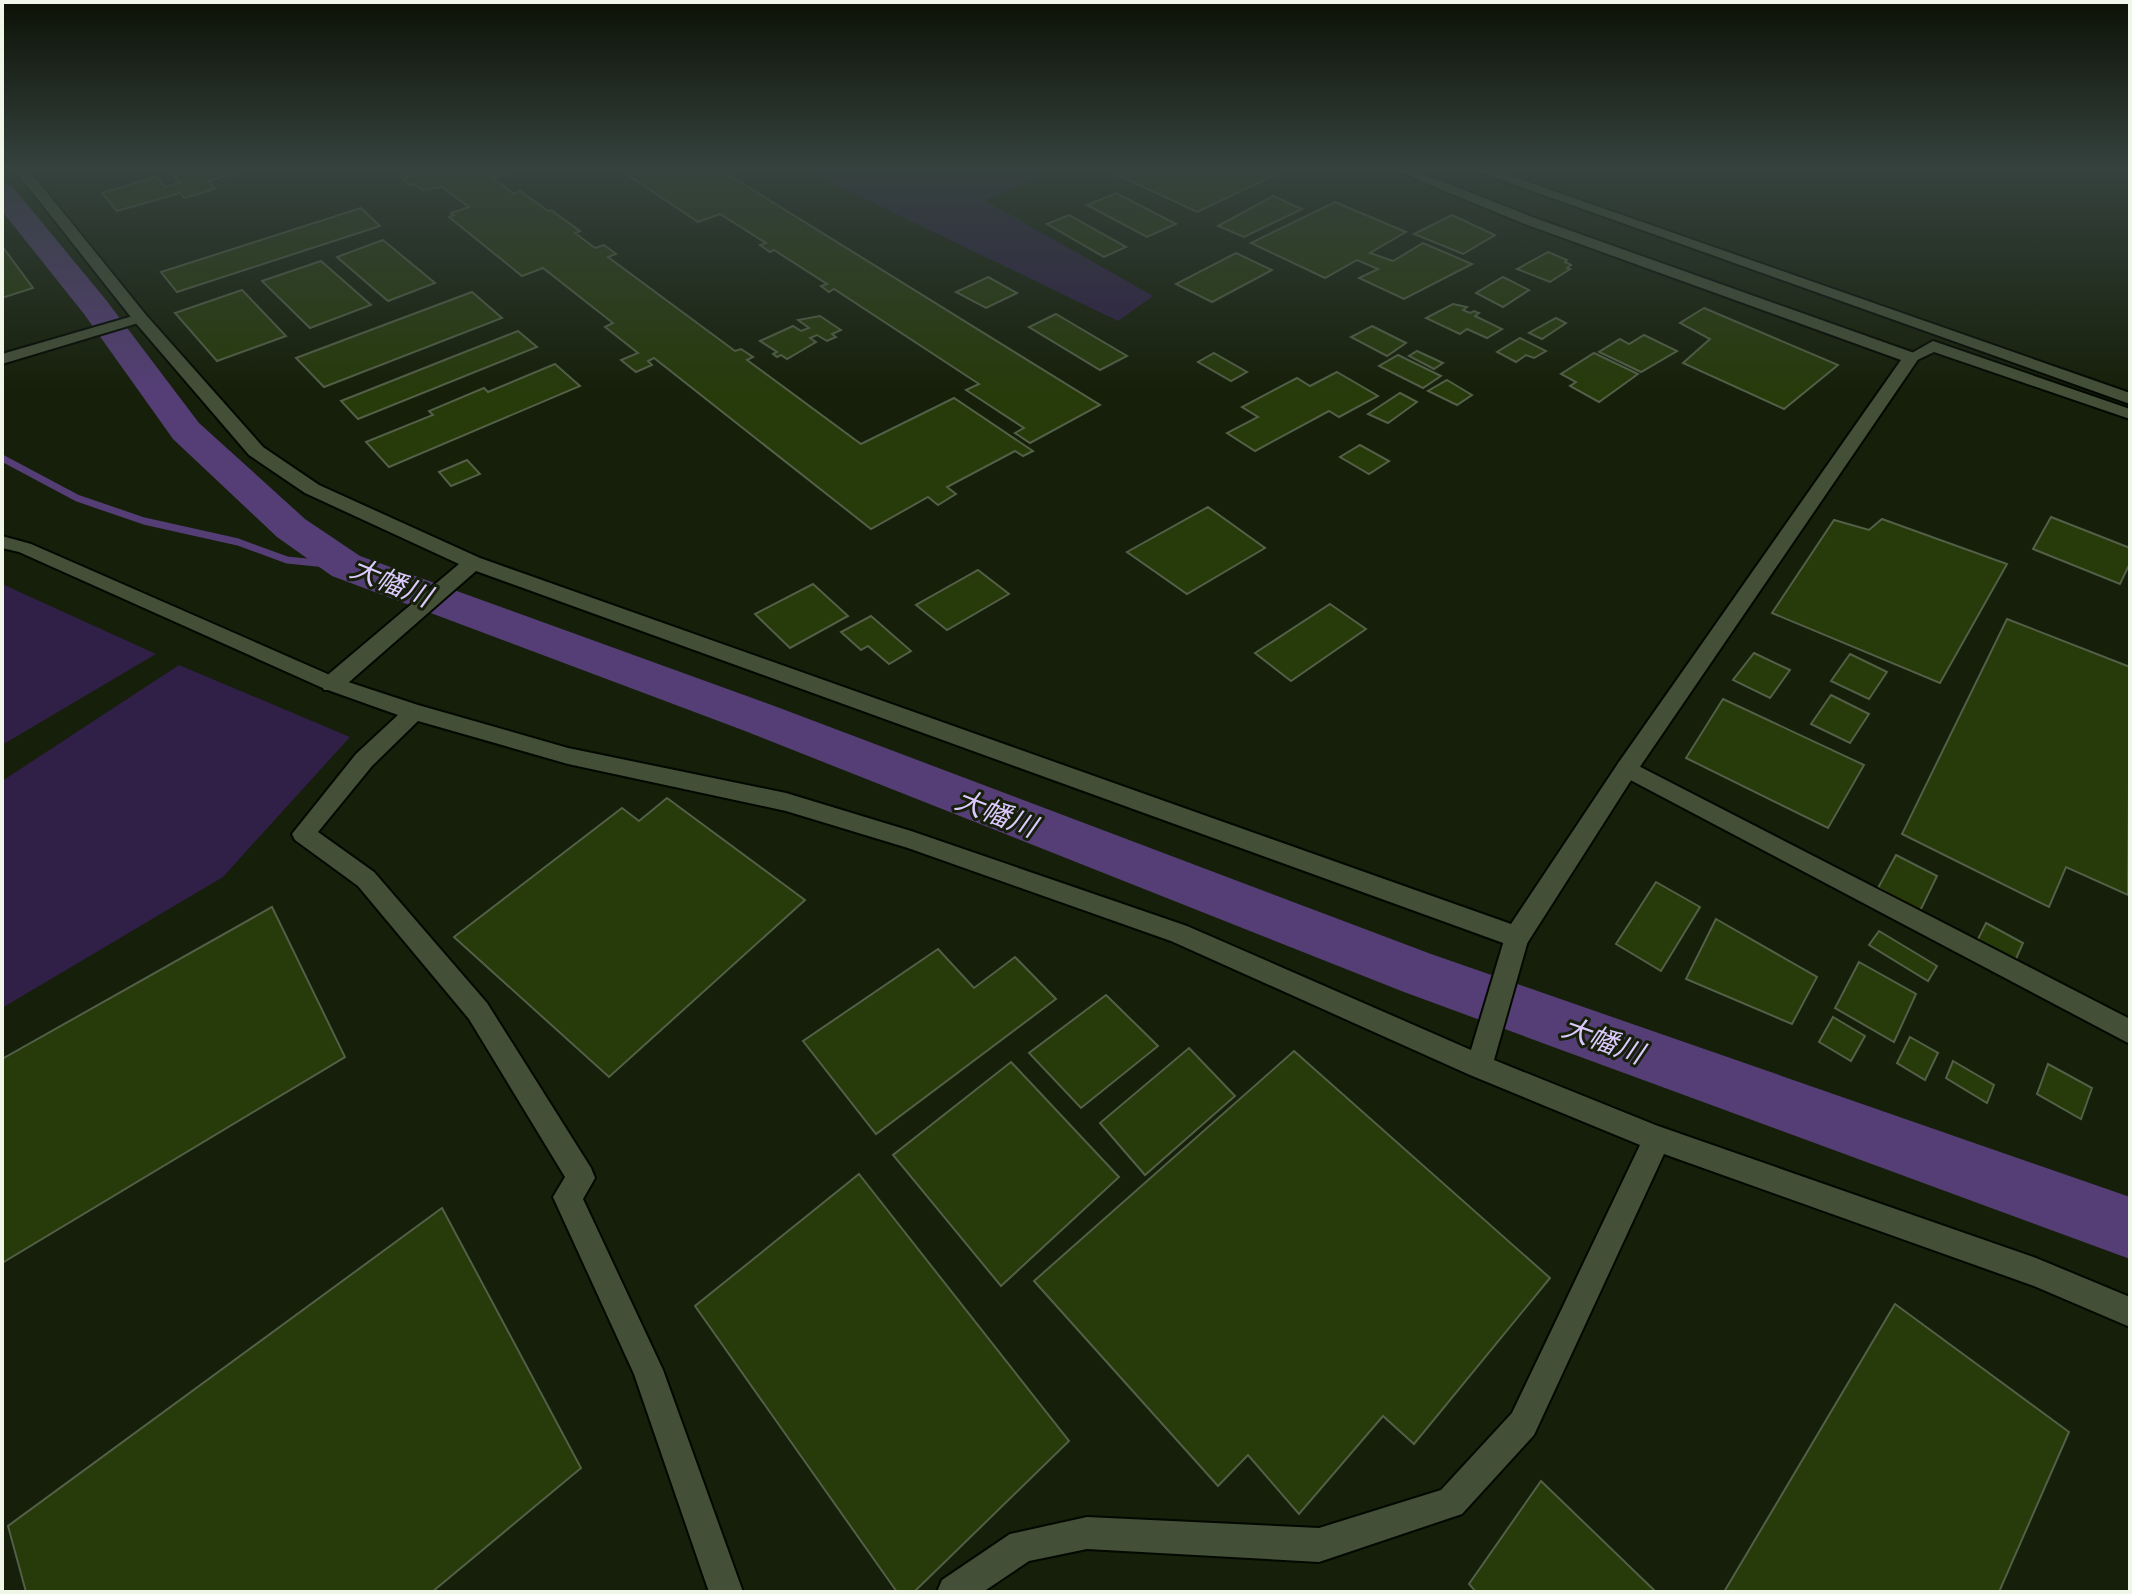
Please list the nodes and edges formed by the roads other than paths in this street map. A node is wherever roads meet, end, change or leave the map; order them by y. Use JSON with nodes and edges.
{"nodes":[{"id":1,"x":80,"y":243,"type":"edge"},
{"id":2,"x":1592,"y":243,"type":"edge"},
{"id":3,"x":1689,"y":243,"type":"edge"},
{"id":4,"x":140,"y":318,"type":"junction"},
{"id":5,"x":1911,"y":358,"type":"junction"},
{"id":6,"x":2,"y":359,"type":"edge"},
{"id":7,"x":2130,"y":399,"type":"edge"},
{"id":8,"x":2130,"y":414,"type":"edge"},
{"id":9,"x":2,"y":542,"type":"edge"},
{"id":10,"x":473,"y":563,"type":"junction"},
{"id":11,"x":332,"y":684,"type":"junction"},
{"id":12,"x":414,"y":712,"type":"junction"},
{"id":13,"x":1627,"y":768,"type":"junction"},
{"id":14,"x":1517,"y":937,"type":"junction"},
{"id":15,"x":2130,"y":1032,"type":"edge"},
{"id":16,"x":1479,"y":1066,"type":"junction"},
{"id":17,"x":1657,"y":1139,"type":"junction"},
{"id":18,"x":2130,"y":1312,"type":"edge"},
{"id":19,"x":726,"y":1592,"type":"edge"},
{"id":20,"x":954,"y":1592,"type":"edge"}],
"edges":[{"from":1,"to":4,"type":"street"},
{"from":2,"to":5,"type":"street"},
{"from":3,"to":7,"type":"street"},
{"from":4,"to":6,"type":"street"},
{"from":4,"to":10,"type":"street"},
{"from":5,"to":8,"type":"street"},
{"from":5,"to":13,"type":"street"},
{"from":9,"to":11,"type":"street"},
{"from":10,"to":11,"type":"street"},
{"from":10,"to":14,"type":"street"},
{"from":11,"to":12,"type":"street"},
{"from":12,"to":16,"type":"street"},
{"from":12,"to":19,"type":"street"},
{"from":13,"to":14,"type":"street"},
{"from":13,"to":15,"type":"street"},
{"from":14,"to":16,"type":"street"},
{"from":16,"to":17,"type":"street"},
{"from":17,"to":18,"type":"street"},
{"from":17,"to":20,"type":"street"}]}
